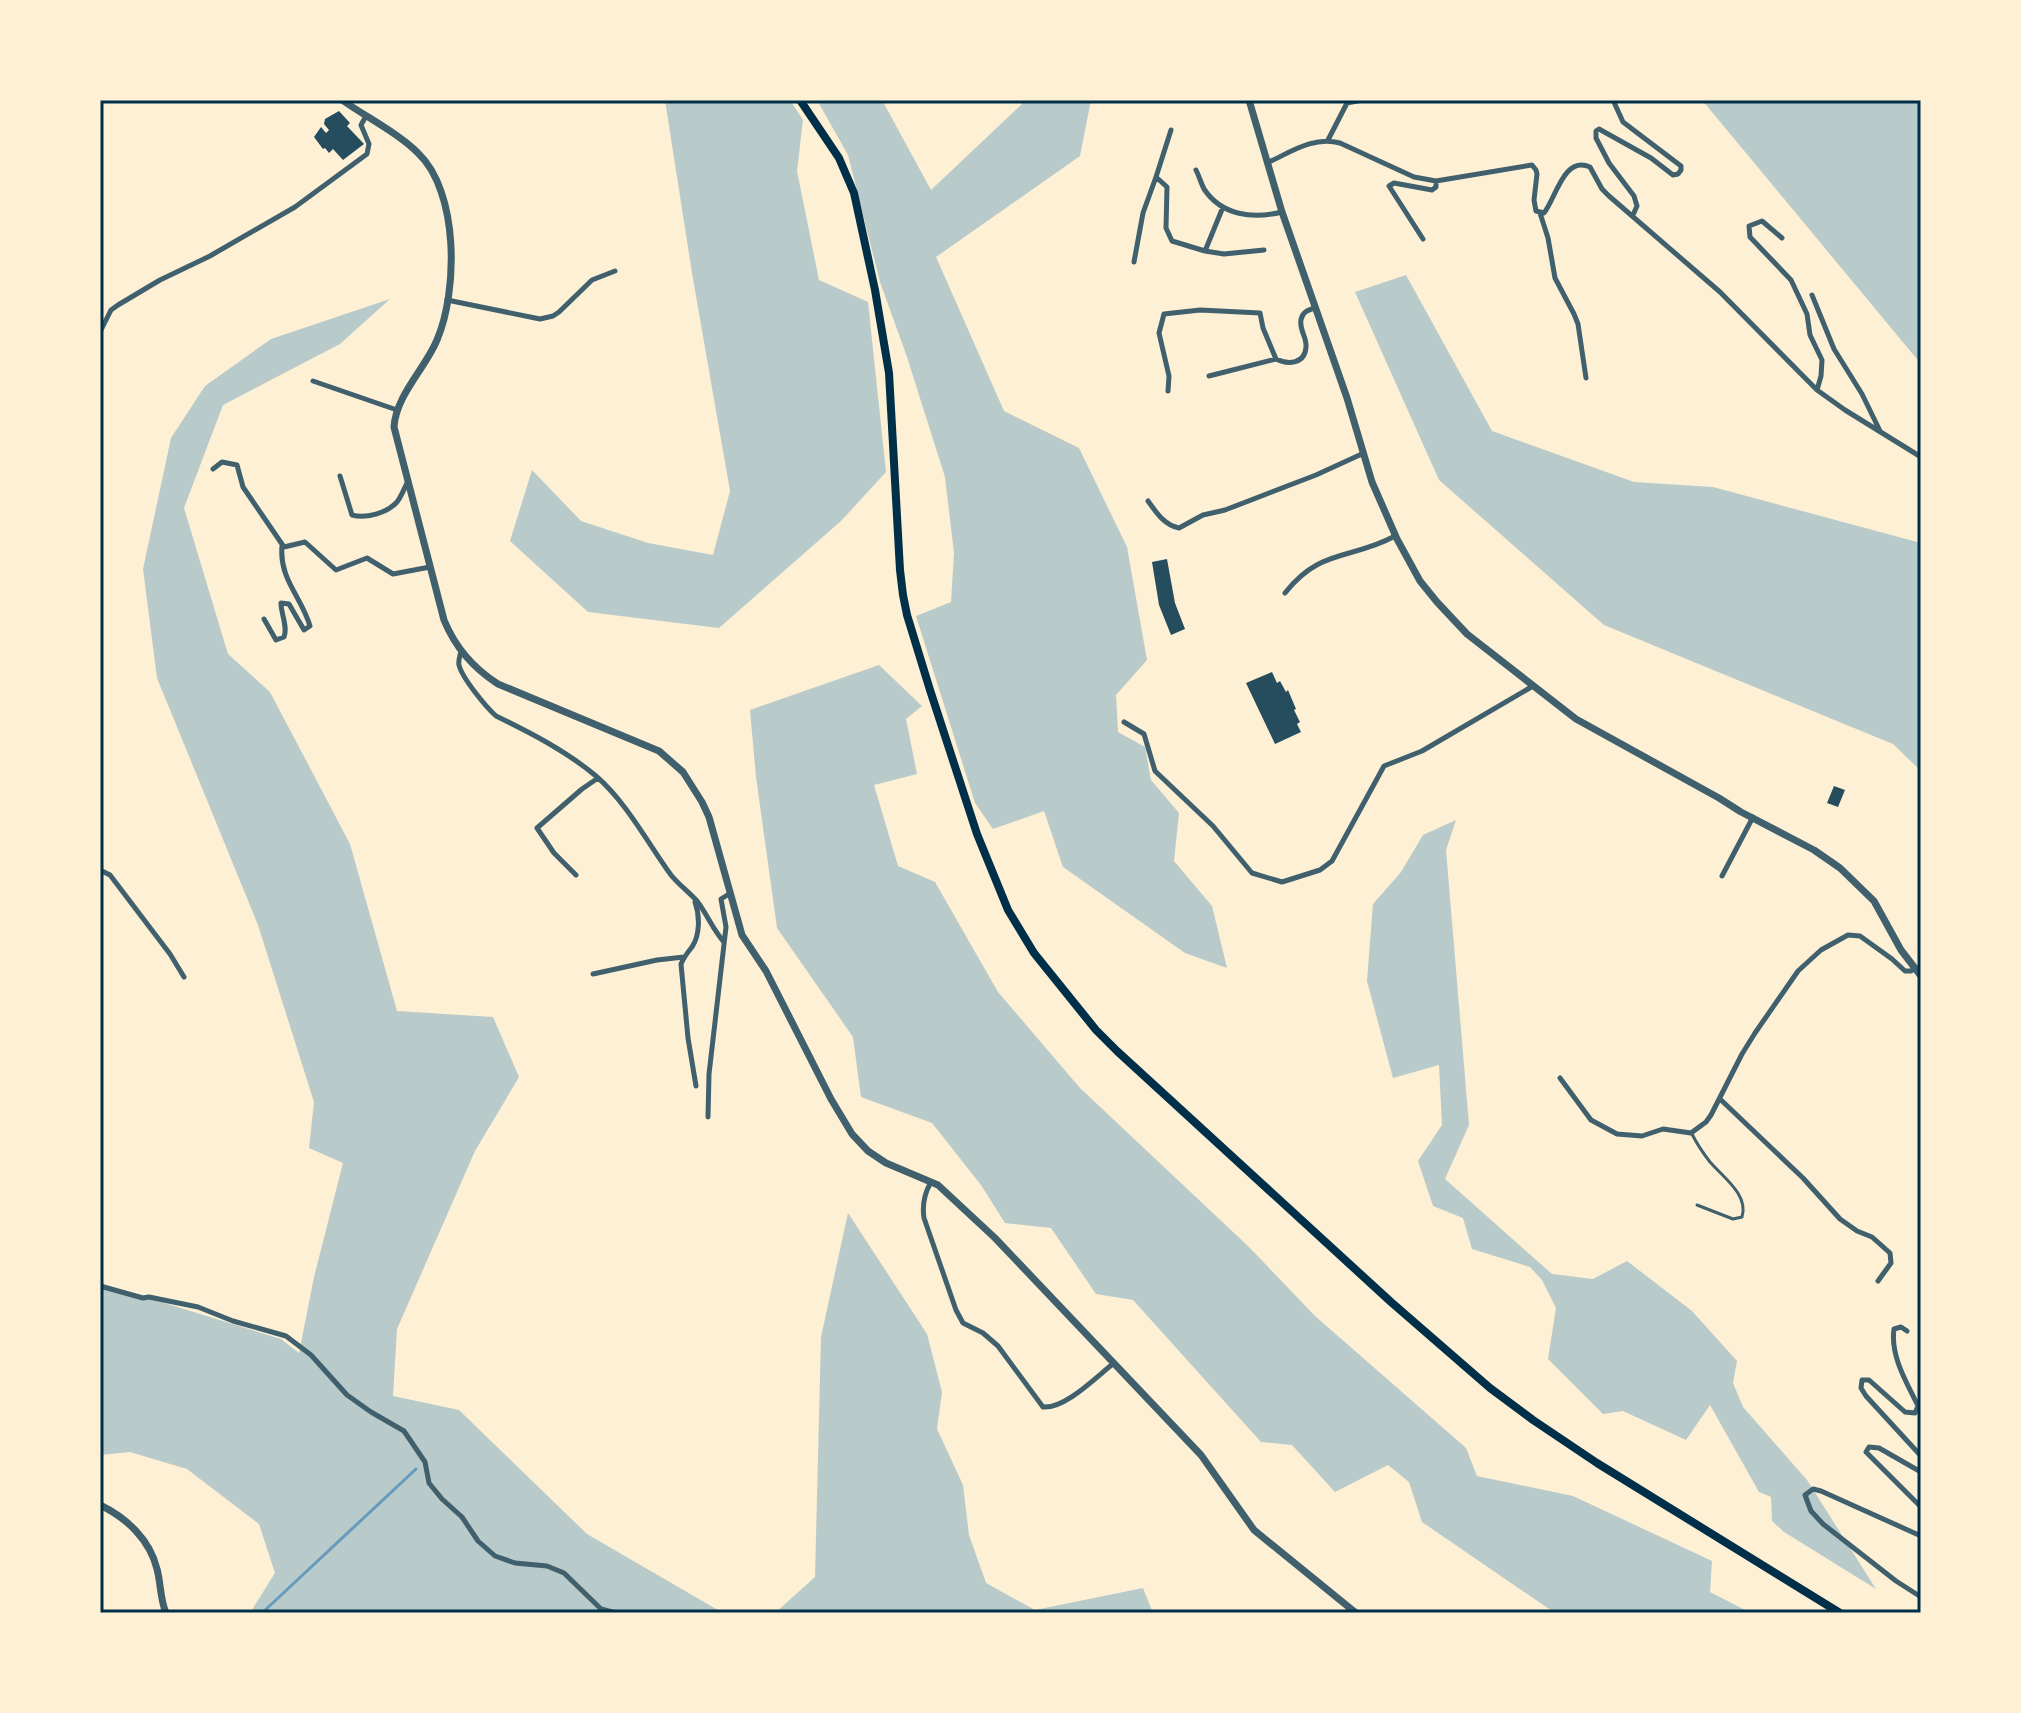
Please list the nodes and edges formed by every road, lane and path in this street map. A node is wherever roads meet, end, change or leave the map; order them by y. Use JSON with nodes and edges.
{"nodes":[{"id":1,"x":342,"y":100,"type":"edge"},
{"id":2,"x":800,"y":100,"type":"edge"},
{"id":3,"x":1249,"y":100,"type":"edge"},
{"id":4,"x":1362,"y":100,"type":"edge"},
{"id":5,"x":1613,"y":100,"type":"edge"},
{"id":6,"x":1345,"y":101,"type":"edge"},
{"id":7,"x":366,"y":116,"type":"junction"},
{"id":8,"x":1171,"y":130,"type":"dead end"},
{"id":9,"x":1328,"y":140,"type":"junction"},
{"id":10,"x":1267,"y":163,"type":"junction"},
{"id":11,"x":1196,"y":170,"type":"dead end"},
{"id":12,"x":1156,"y":177,"type":"junction"},
{"id":13,"x":1436,"y":181,"type":"junction"},
{"id":14,"x":1223,"y":207,"type":"junction"},
{"id":15,"x":1282,"y":212,"type":"junction"},
{"id":16,"x":1540,"y":213,"type":"junction"},
{"id":17,"x":1633,"y":215,"type":"junction"},
{"id":18,"x":1782,"y":238,"type":"dead end"},
{"id":19,"x":1423,"y":239,"type":"dead end"},
{"id":20,"x":1264,"y":250,"type":"dead end"},
{"id":21,"x":1205,"y":251,"type":"junction"},
{"id":22,"x":1134,"y":262,"type":"dead end"},
{"id":23,"x":615,"y":271,"type":"dead end"},
{"id":24,"x":1812,"y":295,"type":"dead end"},
{"id":25,"x":447,"y":300,"type":"junction"},
{"id":26,"x":1316,"y":307,"type":"junction"},
{"id":27,"x":100,"y":332,"type":"edge"},
{"id":28,"x":1276,"y":359,"type":"junction"},
{"id":29,"x":1209,"y":376,"type":"dead end"},
{"id":30,"x":1586,"y":378,"type":"dead end"},
{"id":31,"x":313,"y":381,"type":"dead end"},
{"id":32,"x":1817,"y":390,"type":"junction"},
{"id":33,"x":1168,"y":391,"type":"dead end"},
{"id":34,"x":397,"y":410,"type":"junction"},
{"id":35,"x":1880,"y":432,"type":"junction"},
{"id":36,"x":1364,"y":453,"type":"junction"},
{"id":37,"x":1921,"y":457,"type":"edge"},
{"id":38,"x":213,"y":469,"type":"dead end"},
{"id":39,"x":340,"y":476,"type":"dead end"},
{"id":40,"x":407,"y":482,"type":"junction"},
{"id":41,"x":1148,"y":501,"type":"dead end"},
{"id":42,"x":1395,"y":536,"type":"junction"},
{"id":43,"x":282,"y":545,"type":"junction"},
{"id":44,"x":430,"y":567,"type":"junction"},
{"id":45,"x":1285,"y":593,"type":"dead end"},
{"id":46,"x":264,"y":619,"type":"dead end"},
{"id":47,"x":461,"y":651,"type":"junction"},
{"id":48,"x":1533,"y":686,"type":"junction"},
{"id":49,"x":1124,"y":722,"type":"dead end"},
{"id":50,"x":598,"y":778,"type":"junction"},
{"id":51,"x":1753,"y":817,"type":"junction"},
{"id":52,"x":100,"y":870,"type":"edge"},
{"id":53,"x":576,"y":875,"type":"dead end"},
{"id":54,"x":1722,"y":876,"type":"dead end"},
{"id":55,"x":729,"y":894,"type":"junction"},
{"id":56,"x":694,"y":897,"type":"junction"},
{"id":57,"x":724,"y":942,"type":"junction"},
{"id":58,"x":684,"y":957,"type":"junction"},
{"id":59,"x":1915,"y":968,"type":"junction"},
{"id":60,"x":593,"y":974,"type":"dead end"},
{"id":61,"x":1921,"y":976,"type":"edge"},
{"id":62,"x":184,"y":977,"type":"dead end"},
{"id":63,"x":1560,"y":1078,"type":"dead end"},
{"id":64,"x":696,"y":1086,"type":"dead end"},
{"id":65,"x":1720,"y":1099,"type":"junction"},
{"id":66,"x":708,"y":1117,"type":"dead end"},
{"id":67,"x":1691,"y":1133,"type":"junction"},
{"id":68,"x":931,"y":1181,"type":"junction"},
{"id":69,"x":1697,"y":1205,"type":"dead end"},
{"id":70,"x":1878,"y":1281,"type":"dead end"},
{"id":71,"x":100,"y":1286,"type":"edge"},
{"id":72,"x":1907,"y":1331,"type":"dead end"},
{"id":73,"x":1114,"y":1363,"type":"junction"},
{"id":74,"x":1921,"y":1456,"type":"edge"},
{"id":75,"x":1921,"y":1472,"type":"edge"},
{"id":76,"x":100,"y":1505,"type":"edge"},
{"id":77,"x":1921,"y":1507,"type":"edge"},
{"id":78,"x":1921,"y":1536,"type":"edge"},
{"id":79,"x":1921,"y":1597,"type":"edge"},
{"id":80,"x":166,"y":1613,"type":"edge"},
{"id":81,"x":616,"y":1613,"type":"edge"},
{"id":82,"x":1356,"y":1613,"type":"edge"},
{"id":83,"x":1840,"y":1613,"type":"edge"}],
"edges":[{"from":1,"to":7,"type":"street"},
{"from":2,"to":83,"type":"main road"},
{"from":3,"to":10,"type":"street"},
{"from":4,"to":6,"type":"street"},
{"from":5,"to":17,"type":"street"},
{"from":6,"to":9,"type":"street"},
{"from":7,"to":25,"type":"street"},
{"from":7,"to":27,"type":"street"},
{"from":8,"to":12,"type":"street"},
{"from":9,"to":10,"type":"street"},
{"from":9,"to":13,"type":"street"},
{"from":10,"to":15,"type":"street"},
{"from":11,"to":14,"type":"street"},
{"from":12,"to":21,"type":"street"},
{"from":12,"to":22,"type":"street"},
{"from":13,"to":16,"type":"street"},
{"from":13,"to":19,"type":"street"},
{"from":14,"to":15,"type":"street"},
{"from":14,"to":21,"type":"street"},
{"from":15,"to":26,"type":"street"},
{"from":16,"to":17,"type":"street"},
{"from":16,"to":30,"type":"street"},
{"from":17,"to":32,"type":"street"},
{"from":18,"to":32,"type":"street"},
{"from":20,"to":21,"type":"street"},
{"from":23,"to":25,"type":"street"},
{"from":24,"to":35,"type":"street"},
{"from":25,"to":34,"type":"street"},
{"from":26,"to":28,"type":"street"},
{"from":26,"to":36,"type":"street"},
{"from":28,"to":29,"type":"street"},
{"from":28,"to":33,"type":"street"},
{"from":31,"to":34,"type":"street"},
{"from":32,"to":35,"type":"street"},
{"from":34,"to":40,"type":"street"},
{"from":35,"to":37,"type":"street"},
{"from":36,"to":41,"type":"street"},
{"from":36,"to":42,"type":"street"},
{"from":38,"to":43,"type":"street"},
{"from":39,"to":40,"type":"street"},
{"from":40,"to":44,"type":"street"},
{"from":42,"to":45,"type":"street"},
{"from":42,"to":48,"type":"street"},
{"from":43,"to":44,"type":"street"},
{"from":43,"to":46,"type":"street"},
{"from":44,"to":47,"type":"street"},
{"from":47,"to":50,"type":"street"},
{"from":47,"to":55,"type":"street"},
{"from":48,"to":49,"type":"street"},
{"from":48,"to":51,"type":"street"},
{"from":50,"to":53,"type":"street"},
{"from":50,"to":56,"type":"street"},
{"from":51,"to":54,"type":"street"},
{"from":51,"to":59,"type":"street"},
{"from":52,"to":62,"type":"street"},
{"from":55,"to":57,"type":"street"},
{"from":55,"to":68,"type":"street"},
{"from":56,"to":57,"type":"street"},
{"from":56,"to":58,"type":"street"},
{"from":57,"to":66,"type":"street"},
{"from":58,"to":60,"type":"street"},
{"from":58,"to":64,"type":"street"},
{"from":59,"to":61,"type":"street"},
{"from":59,"to":65,"type":"street"},
{"from":63,"to":67,"type":"street"},
{"from":65,"to":67,"type":"street"},
{"from":65,"to":70,"type":"street"},
{"from":67,"to":69,"type":"lane"},
{"from":68,"to":73,"type":"street"},
{"from":68,"to":73,"type":"street"},
{"from":71,"to":81,"type":"street"},
{"from":72,"to":74,"type":"street"},
{"from":73,"to":82,"type":"street"},
{"from":75,"to":77,"type":"street"},
{"from":76,"to":80,"type":"street"},
{"from":78,"to":79,"type":"street"}]}
